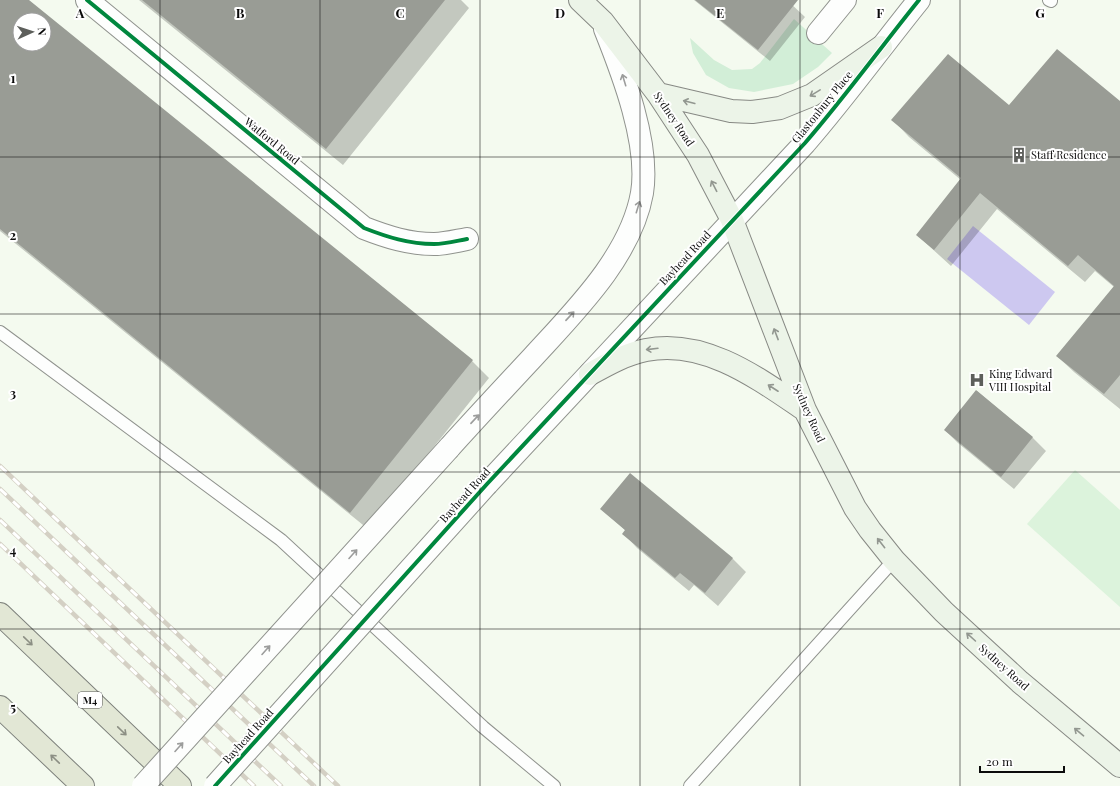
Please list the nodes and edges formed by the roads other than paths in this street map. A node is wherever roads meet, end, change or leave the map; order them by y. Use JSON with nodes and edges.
{"nodes":[{"id":1,"x":87,"y":0,"type":"edge"},
{"id":2,"x":580,"y":0,"type":"edge"},
{"id":3,"x":845,"y":0,"type":"edge"},
{"id":4,"x":919,"y":0,"type":"edge"},
{"id":5,"x":603,"y":22,"type":"junction"},
{"id":6,"x":818,"y":33,"type":"dead end"},
{"id":7,"x":881,"y":47,"type":"junction"},
{"id":8,"x":658,"y":94,"type":"junction"},
{"id":9,"x":732,"y":220,"type":"junction"},
{"id":10,"x":467,"y":239,"type":"dead end"},
{"id":11,"x":0,"y":332,"type":"edge"},
{"id":12,"x":590,"y":374,"type":"junction"},
{"id":13,"x":806,"y":410,"type":"junction"},
{"id":14,"x":894,"y":560,"type":"junction"},
{"id":15,"x":0,"y":614,"type":"edge"},
{"id":16,"x":0,"y":707,"type":"edge"},
{"id":17,"x":1120,"y":766,"type":"edge"},
{"id":18,"x":83,"y":786,"type":"edge"},
{"id":19,"x":143,"y":786,"type":"edge"},
{"id":20,"x":180,"y":786,"type":"edge"},
{"id":21,"x":215,"y":786,"type":"edge"},
{"id":22,"x":554,"y":786,"type":"edge"},
{"id":23,"x":690,"y":786,"type":"edge"}],
"edges":[{"from":1,"to":10,"type":"street","name":"Watford Road"},
{"from":2,"to":5,"type":"main road","name":"Sydney Road"},
{"from":3,"to":6,"type":"street"},
{"from":4,"to":7,"type":"street","name":"Glastonbury Place"},
{"from":5,"to":8,"type":"main road","name":"Sydney Road"},
{"from":19,"to":5,"type":"street","one_way":true,"bridge":true},
{"from":7,"to":8,"type":"main road","one_way":true},
{"from":7,"to":9,"type":"street","name":"Glastonbury Place"},
{"from":9,"to":8,"type":"main road","name":"Sydney Road","one_way":true},
{"from":9,"to":12,"type":"street","name":"Bayhead Road"},
{"from":13,"to":9,"type":"main road","name":"Sydney Road","one_way":true},
{"from":11,"to":22,"type":"lane"},
{"from":13,"to":12,"type":"main road","one_way":true},
{"from":12,"to":21,"type":"street","name":"Bayhead Road","bridge":true},
{"from":14,"to":13,"type":"main road","name":"Sydney Road","one_way":true},
{"from":17,"to":14,"type":"main road","name":"Sydney Road","one_way":true},
{"from":14,"to":23,"type":"lane"},
{"from":15,"to":20,"type":"highway","number":"M4","one_way":true},
{"from":18,"to":16,"type":"highway","one_way":true}]}
